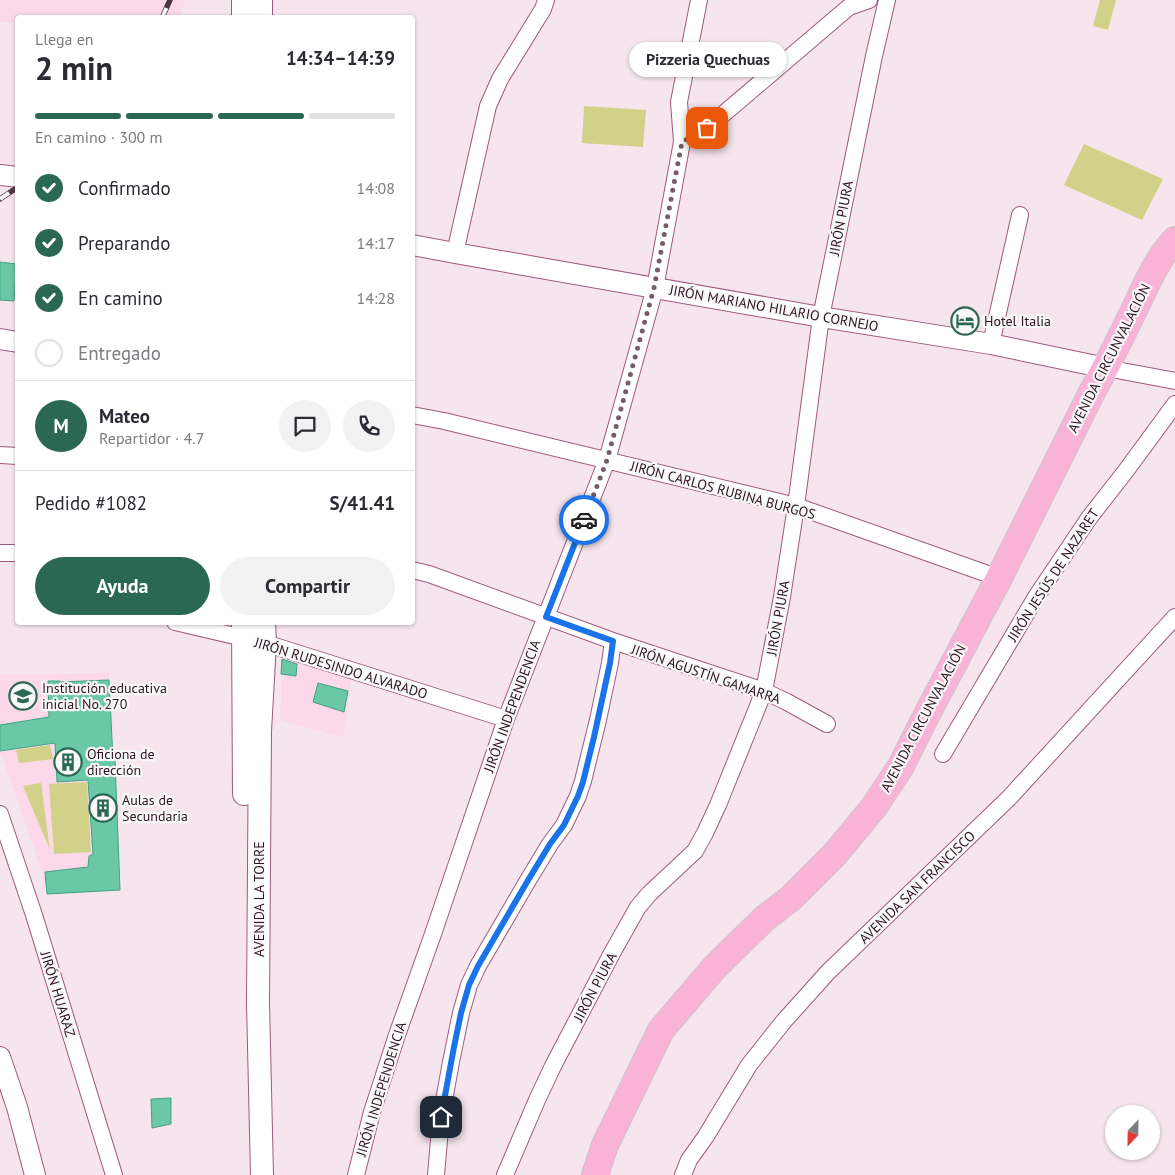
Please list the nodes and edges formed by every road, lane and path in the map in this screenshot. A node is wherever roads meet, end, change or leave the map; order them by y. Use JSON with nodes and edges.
{"nodes":[{"id":1,"x":243,"y":0,"type":"edge"},
{"id":2,"x":261,"y":0,"type":"edge"},
{"id":3,"x":546,"y":0,"type":"edge"},
{"id":4,"x":699,"y":0,"type":"edge"},
{"id":5,"x":869,"y":0,"type":"edge"},
{"id":6,"x":887,"y":0,"type":"edge"},
{"id":7,"x":243,"y":15,"type":"edge"},
{"id":8,"x":261,"y":15,"type":"edge"},
{"id":9,"x":682,"y":142,"type":"junction"},
{"id":10,"x":1020,"y":215,"type":"dead end"},
{"id":11,"x":1175,"y":240,"type":"edge"},
{"id":12,"x":415,"y":246,"type":"edge"},
{"id":13,"x":455,"y":253,"type":"junction"},
{"id":14,"x":654,"y":288,"type":"junction"},
{"id":15,"x":821,"y":316,"type":"junction"},
{"id":16,"x":0,"y":339,"type":"edge"},
{"id":17,"x":15,"y":342,"type":"edge"},
{"id":18,"x":991,"y":344,"type":"junction"},
{"id":19,"x":1106,"y":368,"type":"junction"},
{"id":20,"x":1175,"y":381,"type":"edge"},
{"id":21,"x":1175,"y":404,"type":"edge"},
{"id":22,"x":415,"y":416,"type":"edge"},
{"id":23,"x":0,"y":455,"type":"edge"},
{"id":24,"x":15,"y":456,"type":"edge"},
{"id":25,"x":607,"y":460,"type":"junction"},
{"id":26,"x":796,"y":506,"type":"junction"},
{"id":27,"x":0,"y":553,"type":"edge"},
{"id":28,"x":15,"y":553,"type":"edge"},
{"id":29,"x":415,"y":571,"type":"edge"},
{"id":30,"x":999,"y":578,"type":"junction"},
{"id":31,"x":546,"y":617,"type":"junction"},
{"id":32,"x":1175,"y":617,"type":"edge"},
{"id":33,"x":200,"y":625,"type":"edge"},
{"id":34,"x":243,"y":630,"type":"edge"},
{"id":35,"x":264,"y":633,"type":"edge"},
{"id":36,"x":613,"y":641,"type":"junction"},
{"id":37,"x":764,"y":691,"type":"junction"},
{"id":38,"x":506,"y":719,"type":"junction"},
{"id":39,"x":827,"y":724,"type":"dead end"},
{"id":40,"x":943,"y":754,"type":"dead end"},
{"id":41,"x":0,"y":814,"type":"edge"},
{"id":42,"x":1,"y":1061,"type":"edge"},
{"id":43,"x":35,"y":1175,"type":"edge"},
{"id":44,"x":114,"y":1175,"type":"edge"},
{"id":45,"x":252,"y":1175,"type":"edge"},
{"id":46,"x":262,"y":1175,"type":"edge"},
{"id":47,"x":356,"y":1175,"type":"edge"},
{"id":48,"x":436,"y":1175,"type":"edge"},
{"id":49,"x":505,"y":1175,"type":"edge"},
{"id":50,"x":595,"y":1175,"type":"edge"},
{"id":51,"x":683,"y":1175,"type":"edge"}],
"edges":[{"from":1,"to":7,"type":"main road"},
{"from":2,"to":8,"type":"main road"},
{"from":3,"to":13,"type":"street"},
{"from":4,"to":9,"type":"street","name":"JIRÓN INDEPENDENCIA"},
{"from":5,"to":9,"type":"street"},
{"from":6,"to":15,"type":"street","name":"JIRÓN PIURA"},
{"from":9,"to":14,"type":"street","name":"JIRÓN INDEPENDENCIA"},
{"from":10,"to":18,"type":"street"},
{"from":11,"to":19,"type":"highway","name":"AVENIDA CIRCUNVALACIÓN"},
{"from":12,"to":13,"type":"street","name":"JIRÓN MARIANO HILARIO CORNEJO"},
{"from":13,"to":14,"type":"street","name":"JIRÓN MARIANO HILARIO CORNEJO"},
{"from":14,"to":15,"type":"street","name":"JIRÓN MARIANO HILARIO CORNEJO"},
{"from":14,"to":25,"type":"street","name":"JIRÓN INDEPENDENCIA"},
{"from":15,"to":18,"type":"street","name":"JIRÓN MARIANO HILARIO CORNEJO"},
{"from":15,"to":26,"type":"street","name":"JIRÓN PIURA"},
{"from":16,"to":17,"type":"street"},
{"from":18,"to":19,"type":"street","name":"JIRÓN MARIANO HILARIO CORNEJO"},
{"from":19,"to":20,"type":"street"},
{"from":19,"to":30,"type":"highway","name":"AVENIDA CIRCUNVALACIÓN"},
{"from":21,"to":40,"type":"street","name":"JIRÓN JESÚS DE NAZARET"},
{"from":22,"to":25,"type":"street","name":"JIRÓN CARLOS RUBINA BURGOS"},
{"from":23,"to":24,"type":"street"},
{"from":25,"to":26,"type":"street","name":"JIRÓN CARLOS RUBINA BURGOS"},
{"from":25,"to":31,"type":"street","name":"JIRÓN INDEPENDENCIA"},
{"from":26,"to":30,"type":"street","name":"JIRÓN CARLOS RUBINA BURGOS"},
{"from":26,"to":37,"type":"street","name":"JIRÓN PIURA"},
{"from":27,"to":28,"type":"street"},
{"from":29,"to":31,"type":"street","name":"JIRÓN AGUSTÍN GAMARRA"},
{"from":30,"to":50,"type":"highway","name":"AVENIDA CIRCUNVALACIÓN"},
{"from":31,"to":36,"type":"street","name":"JIRÓN AGUSTÍN GAMARRA"},
{"from":31,"to":38,"type":"street","name":"JIRÓN INDEPENDENCIA"},
{"from":32,"to":51,"type":"street","name":"AVENIDA SAN FRANCISCO"},
{"from":33,"to":34,"type":"street","name":"JIRÓN RUDESINDO ALVARADO"},
{"from":34,"to":35,"type":"street","name":"JIRÓN RUDESINDO ALVARADO"},
{"from":34,"to":45,"type":"main road","name":"AVENIDA LA TORRE"},
{"from":35,"to":38,"type":"street","name":"JIRÓN RUDESINDO ALVARADO"},
{"from":35,"to":46,"type":"main road","name":"AVENIDA LA TORRE"},
{"from":36,"to":37,"type":"street","name":"JIRÓN AGUSTÍN GAMARRA"},
{"from":36,"to":48,"type":"street"},
{"from":37,"to":39,"type":"street","name":"JIRÓN AGUSTÍN GAMARRA"},
{"from":37,"to":49,"type":"street","name":"JIRÓN PIURA"},
{"from":38,"to":47,"type":"street","name":"JIRÓN INDEPENDENCIA"},
{"from":41,"to":44,"type":"street","name":"JIRÓN HUARAZ"},
{"from":42,"to":43,"type":"street"}]}
